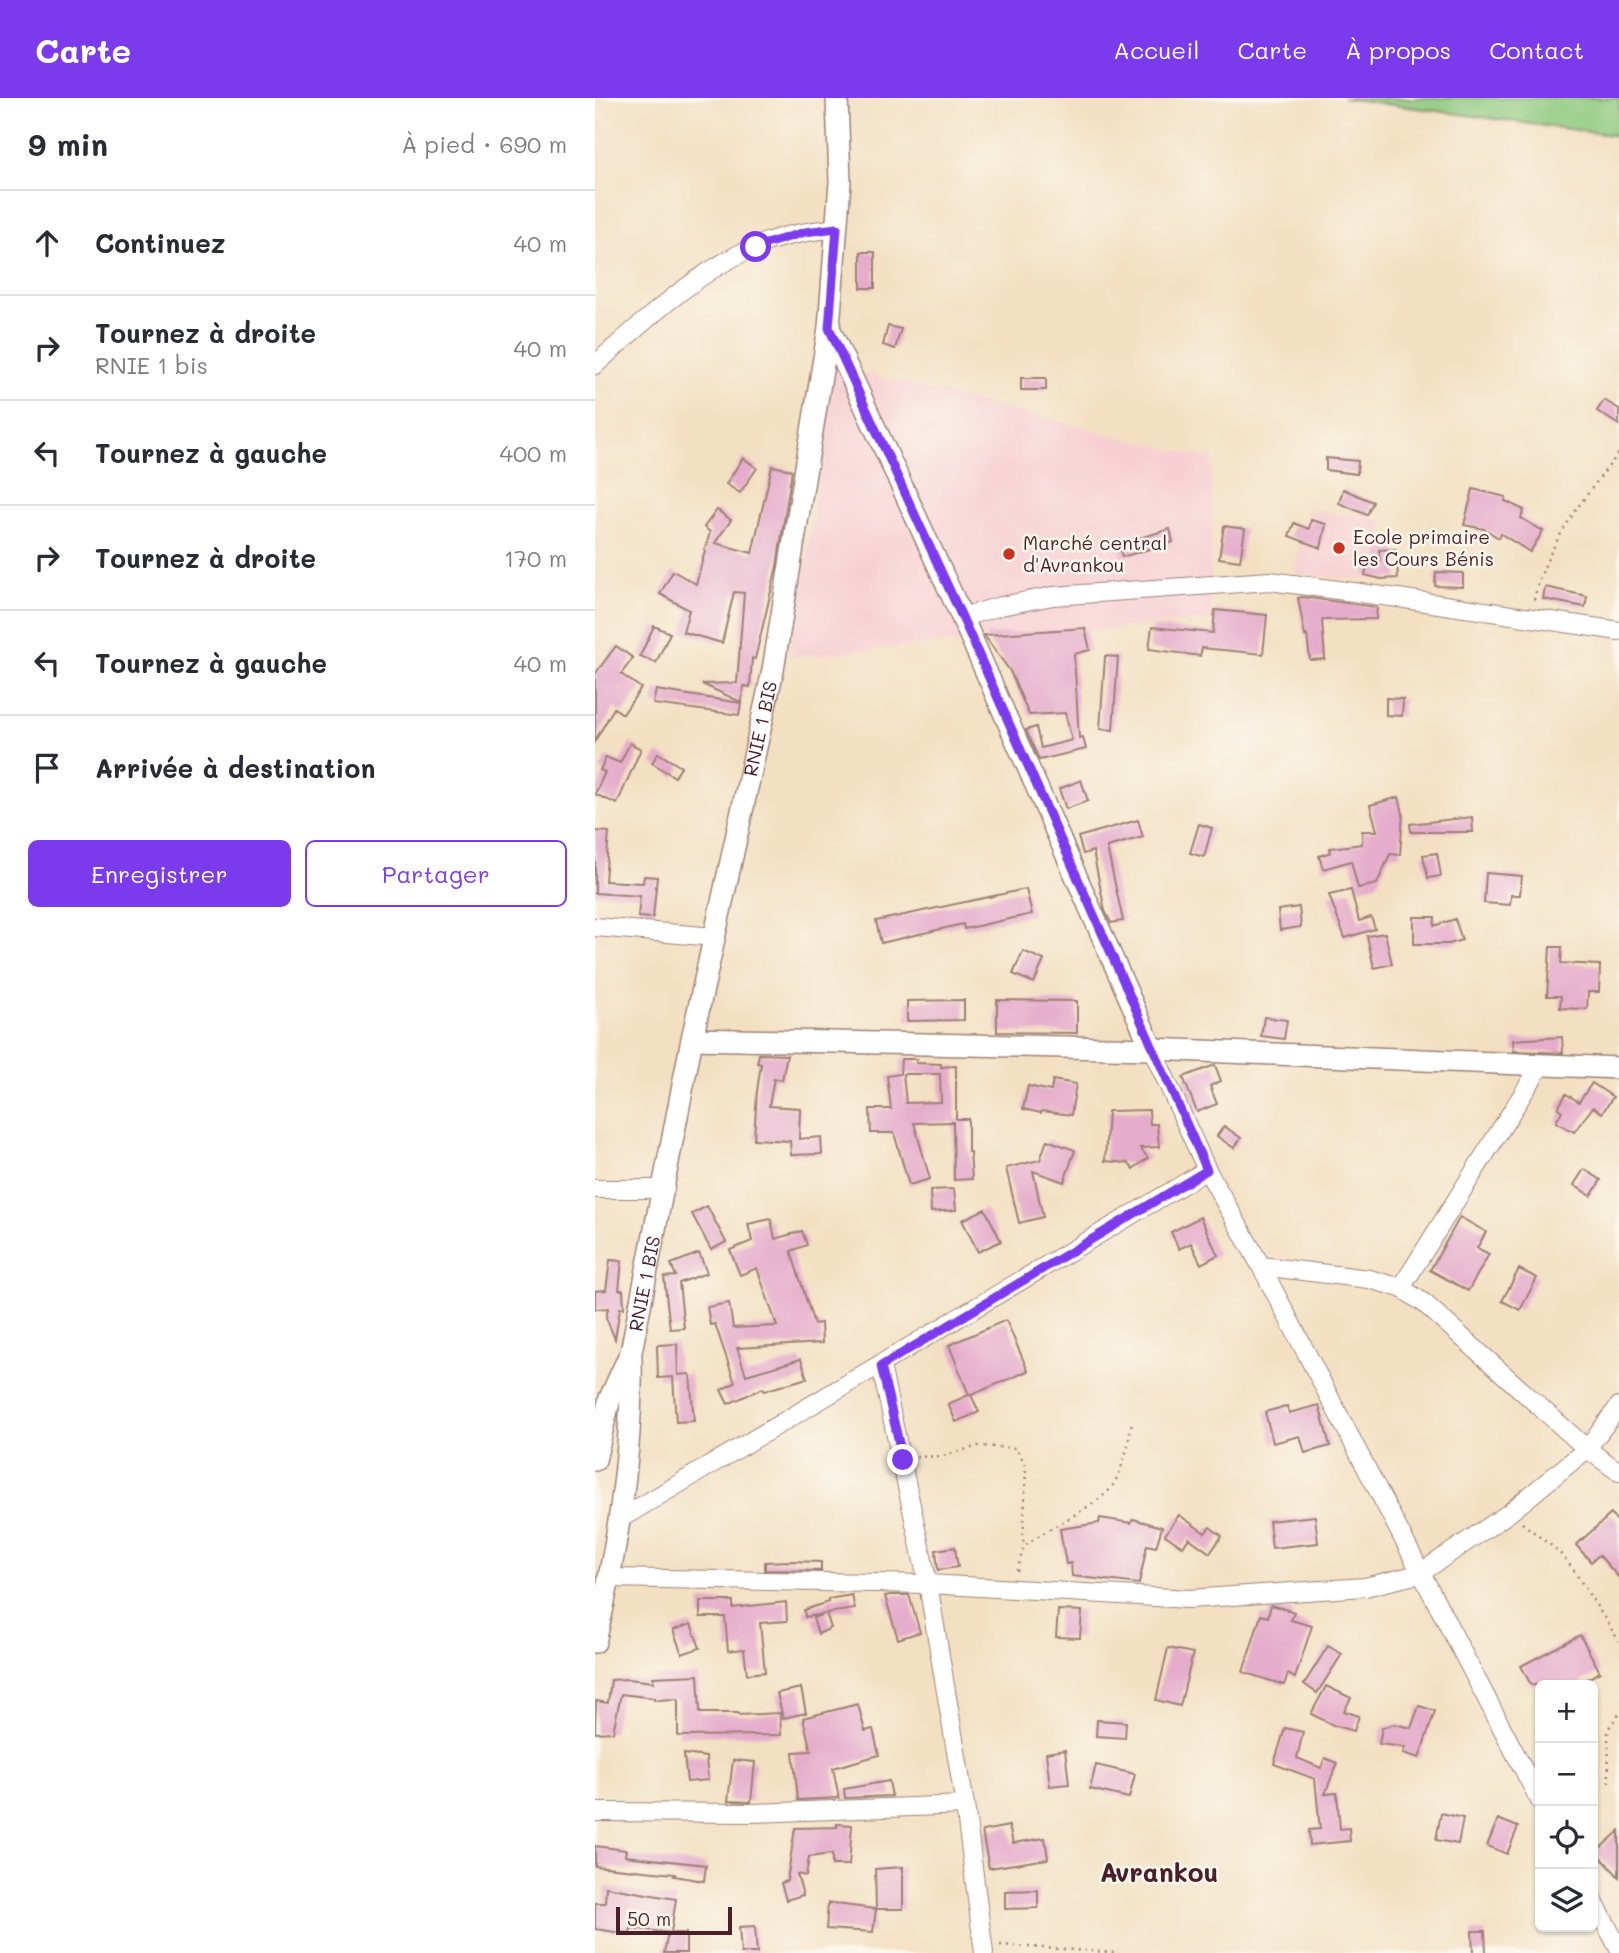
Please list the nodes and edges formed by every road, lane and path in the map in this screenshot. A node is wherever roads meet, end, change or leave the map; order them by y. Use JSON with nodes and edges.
{"nodes":[{"id":1,"x":837,"y":98,"type":"edge"},
{"id":2,"x":837,"y":228,"type":"junction"},
{"id":3,"x":829,"y":328,"type":"junction"},
{"id":4,"x":595,"y":365,"type":"edge"},
{"id":5,"x":1619,"y":453,"type":"edge"},
{"id":6,"x":962,"y":617,"type":"junction"},
{"id":7,"x":1530,"y":617,"type":"junction"},
{"id":8,"x":1619,"y":631,"type":"edge"},
{"id":9,"x":595,"y":927,"type":"edge"},
{"id":10,"x":715,"y":937,"type":"junction"},
{"id":11,"x":692,"y":1039,"type":"junction"},
{"id":12,"x":1152,"y":1049,"type":"junction"},
{"id":13,"x":1541,"y":1065,"type":"junction"},
{"id":14,"x":1619,"y":1069,"type":"edge"},
{"id":15,"x":1207,"y":1170,"type":"junction"},
{"id":16,"x":595,"y":1189,"type":"edge"},
{"id":17,"x":665,"y":1189,"type":"junction"},
{"id":18,"x":1261,"y":1266,"type":"junction"},
{"id":19,"x":1401,"y":1288,"type":"junction"},
{"id":20,"x":631,"y":1352,"type":"junction"},
{"id":21,"x":881,"y":1366,"type":"junction"},
{"id":22,"x":1619,"y":1406,"type":"edge"},
{"id":23,"x":1132,"y":1419,"type":"dead end"},
{"id":24,"x":1587,"y":1449,"type":"junction"},
{"id":25,"x":595,"y":1460,"type":"edge"},
{"id":26,"x":903,"y":1460,"type":"junction"},
{"id":27,"x":1619,"y":1472,"type":"edge"},
{"id":28,"x":1509,"y":1513,"type":"junction"},
{"id":29,"x":618,"y":1520,"type":"junction"},
{"id":30,"x":1023,"y":1549,"type":"junction"},
{"id":31,"x":1419,"y":1574,"type":"junction"},
{"id":32,"x":609,"y":1578,"type":"junction"},
{"id":33,"x":928,"y":1584,"type":"junction"},
{"id":34,"x":1011,"y":1589,"type":"junction"},
{"id":35,"x":1619,"y":1640,"type":"edge"},
{"id":36,"x":595,"y":1642,"type":"edge"},
{"id":37,"x":1619,"y":1714,"type":"edge"},
{"id":38,"x":1609,"y":1783,"type":"dead end"},
{"id":39,"x":1535,"y":1792,"type":"edge"},
{"id":40,"x":965,"y":1805,"type":"junction"},
{"id":41,"x":595,"y":1812,"type":"edge"},
{"id":42,"x":1598,"y":1909,"type":"edge"},
{"id":43,"x":983,"y":1947,"type":"edge"},
{"id":44,"x":1619,"y":1949,"type":"edge"},
{"id":45,"x":1119,"y":1953,"type":"edge"}],
"edges":[{"from":1,"to":2,"type":"main road","name":"RNIE 1 BIS"},
{"from":2,"to":3,"type":"main road","name":"RNIE 1 BIS"},
{"from":2,"to":4,"type":"street"},
{"from":3,"to":6,"type":"main road"},
{"from":3,"to":10,"type":"main road","name":"RNIE 1 BIS"},
{"from":5,"to":7,"type":"path"},
{"from":6,"to":7,"type":"street"},
{"from":6,"to":12,"type":"main road"},
{"from":7,"to":8,"type":"street"},
{"from":9,"to":10,"type":"street"},
{"from":10,"to":11,"type":"main road","name":"RNIE 1 BIS"},
{"from":11,"to":12,"type":"main road"},
{"from":11,"to":17,"type":"main road","name":"RNIE 1 BIS"},
{"from":12,"to":13,"type":"main road"},
{"from":12,"to":15,"type":"street"},
{"from":13,"to":14,"type":"main road"},
{"from":13,"to":19,"type":"street"},
{"from":15,"to":18,"type":"street"},
{"from":15,"to":21,"type":"street"},
{"from":16,"to":17,"type":"street"},
{"from":17,"to":20,"type":"main road","name":"RNIE 1 BIS"},
{"from":18,"to":19,"type":"street"},
{"from":18,"to":31,"type":"street"},
{"from":19,"to":24,"type":"street"},
{"from":20,"to":25,"type":"main road"},
{"from":20,"to":29,"type":"main road"},
{"from":21,"to":26,"type":"street"},
{"from":21,"to":29,"type":"street"},
{"from":22,"to":24,"type":"street"},
{"from":23,"to":30,"type":"path"},
{"from":24,"to":27,"type":"street"},
{"from":24,"to":28,"type":"street"},
{"from":26,"to":30,"type":"path"},
{"from":26,"to":33,"type":"street"},
{"from":28,"to":31,"type":"street"},
{"from":28,"to":35,"type":"path"},
{"from":29,"to":32,"type":"main road"},
{"from":30,"to":34,"type":"path"},
{"from":31,"to":34,"type":"street"},
{"from":31,"to":39,"type":"street"},
{"from":32,"to":33,"type":"street"},
{"from":32,"to":36,"type":"main road"},
{"from":33,"to":34,"type":"street"},
{"from":33,"to":40,"type":"street"},
{"from":37,"to":38,"type":"path"},
{"from":40,"to":41,"type":"street"},
{"from":40,"to":43,"type":"street"},
{"from":42,"to":44,"type":"street"},
{"from":43,"to":45,"type":"path"}]}
